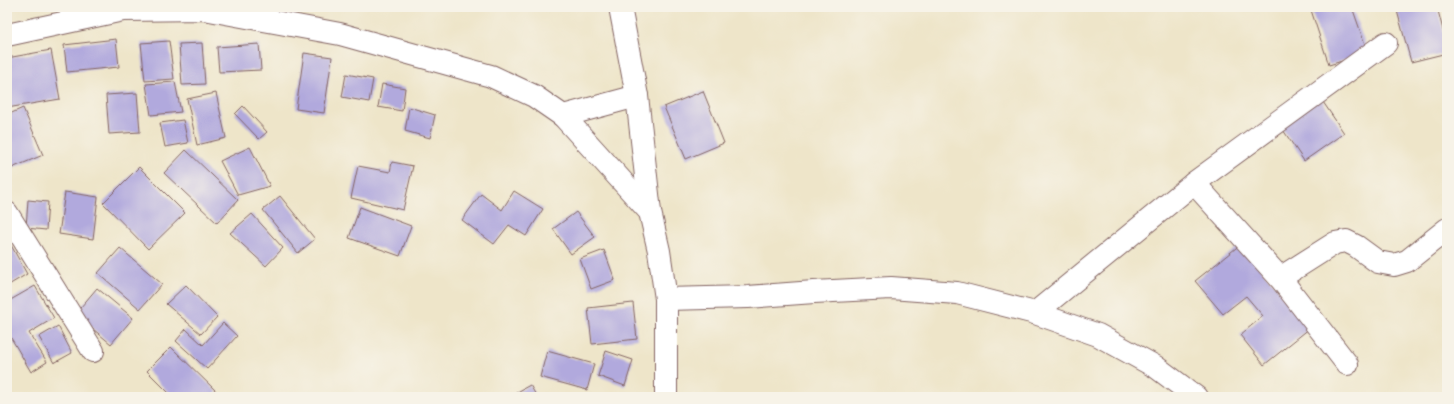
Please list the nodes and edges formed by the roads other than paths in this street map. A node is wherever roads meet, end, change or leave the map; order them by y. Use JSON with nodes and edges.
{"nodes":[{"id":1,"x":620,"y":7,"type":"edge"},
{"id":2,"x":7,"y":35,"type":"edge"},
{"id":3,"x":1386,"y":43,"type":"dead end"},
{"id":4,"x":637,"y":96,"type":"junction"},
{"id":5,"x":563,"y":116,"type":"junction"},
{"id":6,"x":1194,"y":183,"type":"junction"},
{"id":7,"x":650,"y":212,"type":"junction"},
{"id":8,"x":7,"y":213,"type":"edge"},
{"id":9,"x":1447,"y":229,"type":"edge"},
{"id":10,"x":1280,"y":278,"type":"junction"},
{"id":11,"x":666,"y":299,"type":"junction"},
{"id":12,"x":1035,"y":313,"type":"junction"},
{"id":13,"x":93,"y":351,"type":"dead end"},
{"id":14,"x":1347,"y":364,"type":"dead end"},
{"id":15,"x":666,"y":397,"type":"edge"},
{"id":16,"x":1196,"y":397,"type":"edge"}],
"edges":[{"from":1,"to":4,"type":"street"},
{"from":2,"to":5,"type":"street"},
{"from":3,"to":6,"type":"street"},
{"from":4,"to":5,"type":"street"},
{"from":4,"to":7,"type":"street"},
{"from":5,"to":7,"type":"street"},
{"from":6,"to":10,"type":"street"},
{"from":6,"to":12,"type":"street"},
{"from":7,"to":11,"type":"street"},
{"from":8,"to":13,"type":"street"},
{"from":9,"to":10,"type":"street"},
{"from":10,"to":14,"type":"street"},
{"from":11,"to":12,"type":"street"},
{"from":11,"to":15,"type":"street"},
{"from":12,"to":16,"type":"street"}]}
